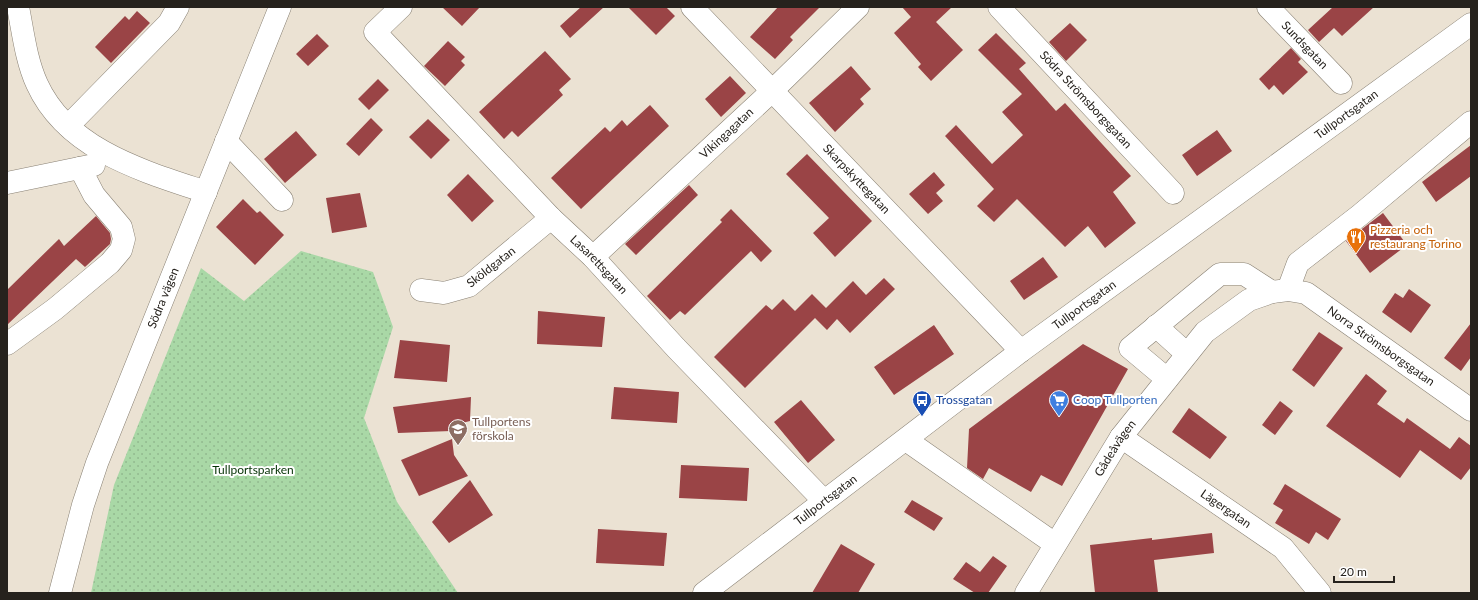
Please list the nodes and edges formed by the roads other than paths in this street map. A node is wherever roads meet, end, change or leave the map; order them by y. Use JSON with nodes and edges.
{"nodes":[{"id":1,"x":18,"y":7,"type":"edge"},
{"id":2,"x":178,"y":7,"type":"edge"},
{"id":3,"x":280,"y":7,"type":"edge"},
{"id":4,"x":401,"y":7,"type":"edge"},
{"id":5,"x":692,"y":7,"type":"edge"},
{"id":6,"x":858,"y":7,"type":"edge"},
{"id":7,"x":999,"y":7,"type":"edge"},
{"id":8,"x":1268,"y":7,"type":"edge"},
{"id":9,"x":1471,"y":24,"type":"edge"},
{"id":10,"x":1341,"y":84,"type":"dead end"},
{"id":11,"x":772,"y":92,"type":"junction"},
{"id":12,"x":1471,"y":122,"type":"edge"},
{"id":13,"x":68,"y":126,"type":"junction"},
{"id":14,"x":226,"y":141,"type":"junction"},
{"id":15,"x":117,"y":160,"type":"junction"},
{"id":16,"x":80,"y":168,"type":"junction"},
{"id":17,"x":7,"y":183,"type":"edge"},
{"id":18,"x":206,"y":192,"type":"junction"},
{"id":19,"x":1173,"y":193,"type":"dead end"},
{"id":20,"x":282,"y":200,"type":"dead end"},
{"id":21,"x":551,"y":218,"type":"junction"},
{"id":22,"x":593,"y":257,"type":"junction"},
{"id":23,"x":421,"y":290,"type":"dead end"},
{"id":24,"x":1280,"y":291,"type":"junction"},
{"id":25,"x":1156,"y":326,"type":"junction"},
{"id":26,"x":7,"y":344,"type":"edge"},
{"id":27,"x":1021,"y":352,"type":"junction"},
{"id":28,"x":1187,"y":354,"type":"junction"},
{"id":29,"x":1167,"y":379,"type":"junction"},
{"id":30,"x":1471,"y":410,"type":"edge"},
{"id":31,"x":1121,"y":436,"type":"junction"},
{"id":32,"x":906,"y":440,"type":"junction"},
{"id":33,"x":824,"y":501,"type":"junction"},
{"id":34,"x":1055,"y":544,"type":"junction"},
{"id":35,"x":60,"y":593,"type":"edge"},
{"id":36,"x":704,"y":593,"type":"edge"},
{"id":37,"x":1026,"y":593,"type":"edge"},
{"id":38,"x":1320,"y":593,"type":"edge"}],
"edges":[{"from":1,"to":13,"type":"main road"},
{"from":2,"to":13,"type":"main road"},
{"from":3,"to":14,"type":"main road","name":"Södra vägen"},
{"from":4,"to":21,"type":"main road","name":"Lasarettsgatan"},
{"from":5,"to":11,"type":"main road","name":"Skarpskyttegatan"},
{"from":6,"to":11,"type":"main road","name":"Vikingagatan"},
{"from":7,"to":19,"type":"main road","name":"Södra Strömsborgsgatan"},
{"from":8,"to":10,"type":"main road","name":"Sundsgatan"},
{"from":9,"to":27,"type":"main road","name":"Tullportsgatan"},
{"from":11,"to":22,"type":"main road","name":"Vikingagatan"},
{"from":11,"to":27,"type":"main road","name":"Skarpskyttegatan"},
{"from":12,"to":24,"type":"main road"},
{"from":13,"to":15,"type":"main road"},
{"from":14,"to":18,"type":"main road","name":"Södra vägen"},
{"from":14,"to":20,"type":"main road"},
{"from":15,"to":16,"type":"main road"},
{"from":15,"to":18,"type":"main road"},
{"from":16,"to":17,"type":"main road"},
{"from":16,"to":26,"type":"main road"},
{"from":18,"to":35,"type":"main road","name":"Södra vägen"},
{"from":21,"to":22,"type":"main road","name":"Lasarettsgatan"},
{"from":21,"to":23,"type":"main road","name":"Sköldgatan"},
{"from":22,"to":33,"type":"main road","name":"Lasarettsgatan"},
{"from":24,"to":25,"type":"main road"},
{"from":24,"to":28,"type":"main road","name":"Gådeåvägen"},
{"from":24,"to":30,"type":"main road","name":"Norra Strömsborgsgatan"},
{"from":25,"to":28,"type":"main road"},
{"from":25,"to":29,"type":"main road"},
{"from":27,"to":32,"type":"main road","name":"Tullportsgatan"},
{"from":28,"to":29,"type":"main road","name":"Gådeåvägen"},
{"from":29,"to":31,"type":"main road","name":"Gådeåvägen"},
{"from":31,"to":34,"type":"main road","name":"Gådeåvägen"},
{"from":31,"to":38,"type":"main road","name":"Lägergatan"},
{"from":32,"to":33,"type":"main road","name":"Tullportsgatan"},
{"from":32,"to":34,"type":"main road"},
{"from":33,"to":36,"type":"main road","name":"Tullportsgatan"},
{"from":34,"to":37,"type":"main road","name":"Gådeåvägen"}]}
